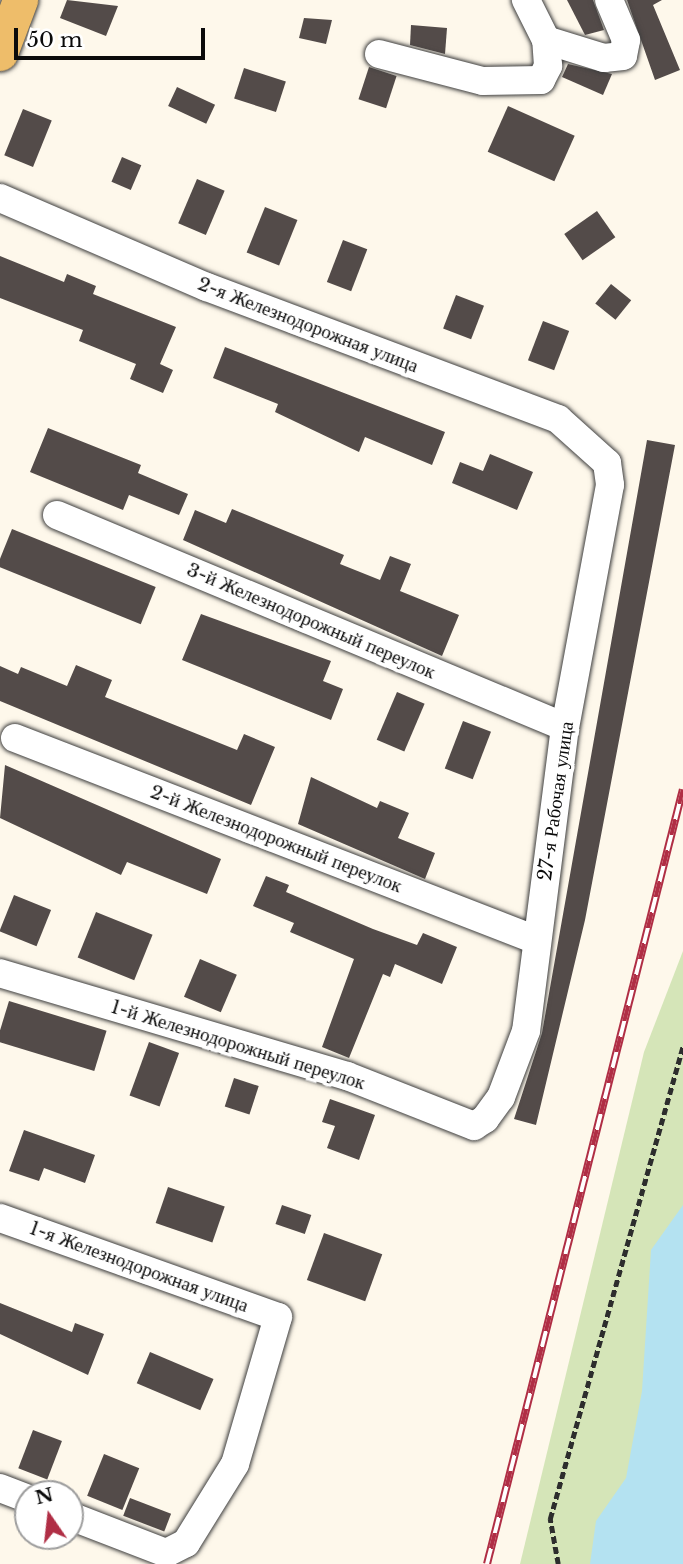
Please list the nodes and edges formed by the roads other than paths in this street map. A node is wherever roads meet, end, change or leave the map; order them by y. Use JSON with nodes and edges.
{"nodes":[{"id":1,"x":20,"y":0,"type":"edge"},
{"id":2,"x":526,"y":0,"type":"edge"},
{"id":3,"x":608,"y":0,"type":"edge"},
{"id":4,"x":0,"y":53,"type":"edge"},
{"id":5,"x":547,"y":53,"type":"junction"},
{"id":6,"x":379,"y":54,"type":"dead end"},
{"id":7,"x":0,"y":198,"type":"edge"},
{"id":8,"x":607,"y":463,"type":"joint"},
{"id":9,"x":57,"y":515,"type":"dead end"},
{"id":10,"x":565,"y":727,"type":"junction"},
{"id":11,"x":15,"y":738,"type":"dead end"},
{"id":12,"x":536,"y":940,"type":"junction"},
{"id":13,"x":0,"y":973,"type":"edge"},
{"id":14,"x":474,"y":1126,"type":"joint"},
{"id":15,"x":0,"y":1218,"type":"edge"},
{"id":16,"x":84,"y":1521,"type":"edge"}],
"edges":[{"from":1,"to":4,"type":"main road"},
{"from":2,"to":5,"type":"street"},
{"from":3,"to":5,"type":"street"},
{"from":5,"to":6,"type":"street"},
{"from":7,"to":8,"type":"street","name":"2-я Железнодорожная улица"},
{"from":8,"to":10,"type":"street","name":"27-я Рабочая улица"},
{"from":9,"to":10,"type":"street","name":"3-й Железнодорожный переулок"},
{"from":10,"to":12,"type":"street","name":"27-я Рабочая улица"},
{"from":11,"to":12,"type":"street","name":"2-й Железнодорожный переулок"},
{"from":12,"to":14,"type":"street","name":"27-я Рабочая улица"},
{"from":13,"to":14,"type":"street","name":"1-й Железнодорожный переулок"},
{"from":15,"to":16,"type":"street","name":"1-я Железнодорожная улица"}]}
